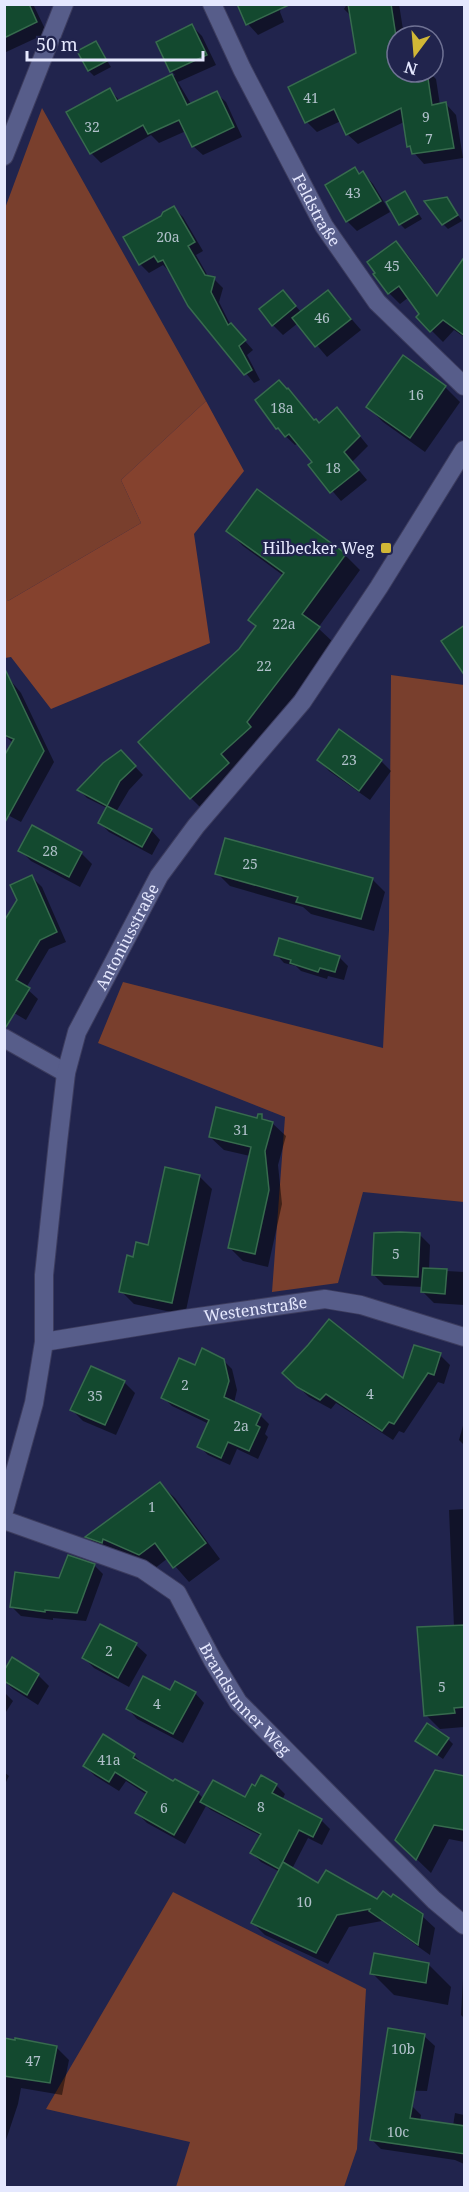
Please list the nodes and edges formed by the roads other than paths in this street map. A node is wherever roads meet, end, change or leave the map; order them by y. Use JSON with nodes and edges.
{"nodes":[{"id":1,"x":64,"y":4,"type":"edge"},
{"id":2,"x":212,"y":4,"type":"edge"},
{"id":3,"x":4,"y":115,"type":"edge"},
{"id":4,"x":13,"y":132,"type":"junction"},
{"id":5,"x":4,"y":156,"type":"edge"},
{"id":6,"x":465,"y":386,"type":"edge"},
{"id":7,"x":465,"y":450,"type":"edge"},
{"id":8,"x":4,"y":1038,"type":"edge"},
{"id":9,"x":66,"y":1074,"type":"junction"},
{"id":10,"x":465,"y":1337,"type":"edge"},
{"id":11,"x":44,"y":1342,"type":"junction"},
{"id":12,"x":4,"y":1510,"type":"edge"},
{"id":13,"x":4,"y":1520,"type":"edge"},
{"id":14,"x":465,"y":1925,"type":"edge"}],
"edges":[{"from":1,"to":4,"type":"street"},
{"from":2,"to":6,"type":"street","name":"Feldstraße"},
{"from":3,"to":4,"type":"street"},
{"from":4,"to":5,"type":"street"},
{"from":7,"to":9,"type":"street","name":"Antoniusstraße"},
{"from":8,"to":9,"type":"street"},
{"from":9,"to":11,"type":"street","name":"Antoniusstraße"},
{"from":10,"to":11,"type":"street","name":"Westenstraße"},
{"from":11,"to":12,"type":"street","name":"Antoniusstraße"},
{"from":13,"to":14,"type":"street","name":"Brandsunner Weg"}]}
